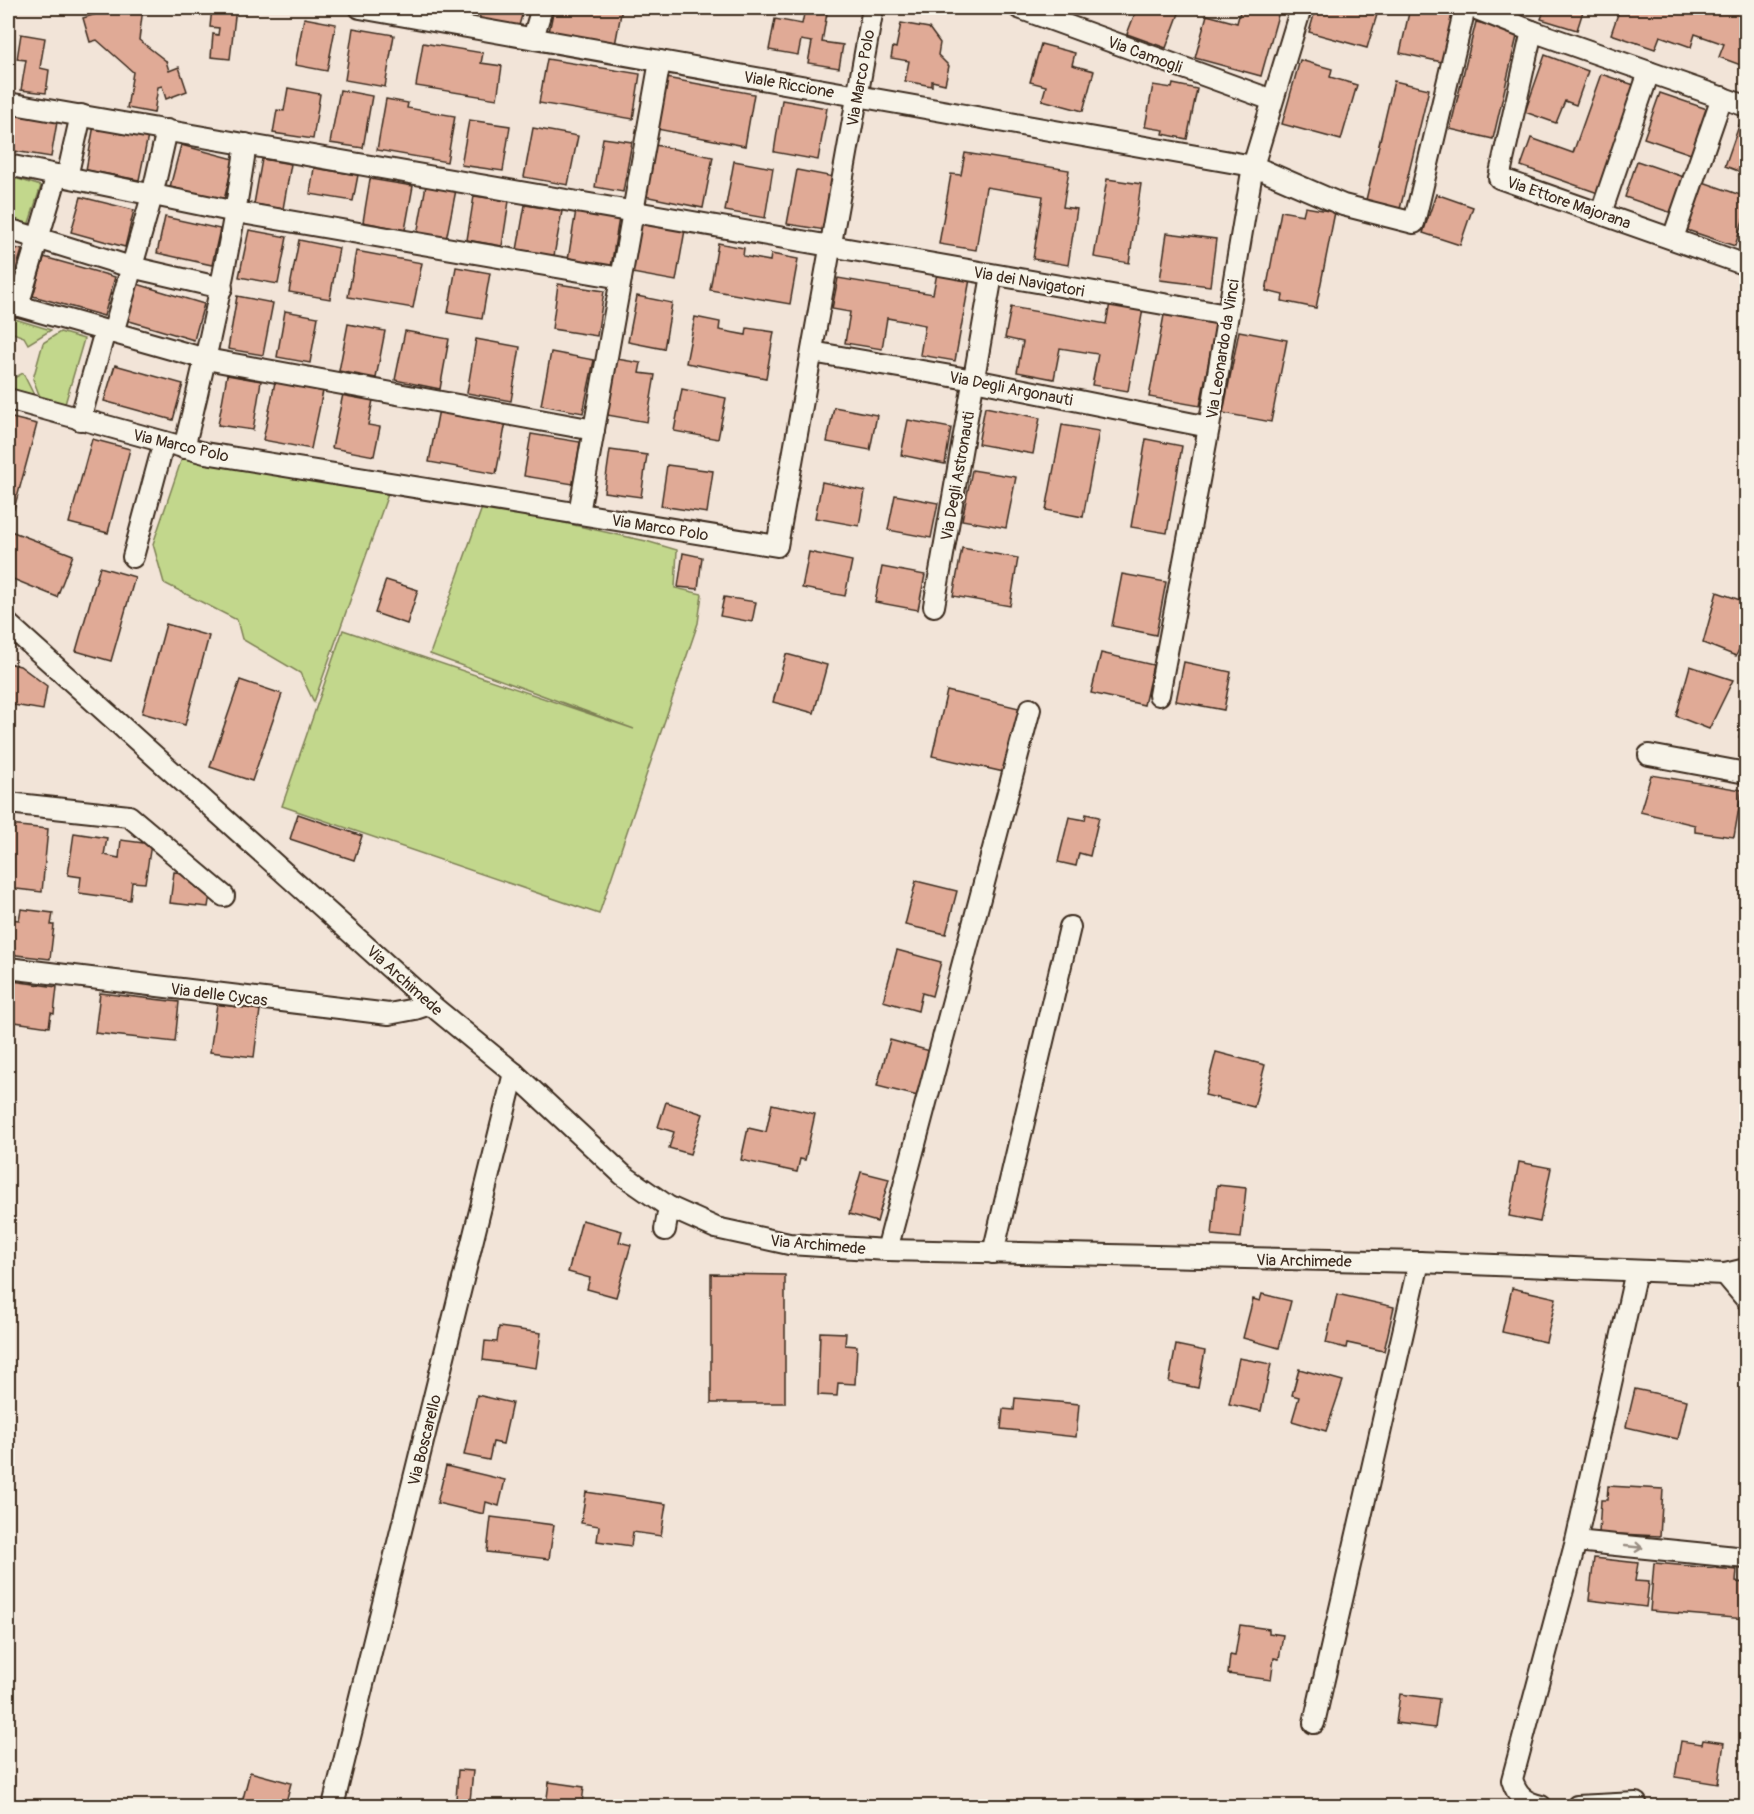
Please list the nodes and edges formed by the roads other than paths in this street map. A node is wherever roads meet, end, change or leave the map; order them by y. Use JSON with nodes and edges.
{"nodes":[{"id":1,"x":360,"y":8,"type":"edge"},
{"id":2,"x":542,"y":8,"type":"edge"},
{"id":3,"x":873,"y":8,"type":"edge"},
{"id":4,"x":1019,"y":8,"type":"edge"},
{"id":5,"x":1301,"y":8,"type":"edge"},
{"id":6,"x":1464,"y":8,"type":"edge"},
{"id":7,"x":1474,"y":8,"type":"edge"},
{"id":8,"x":1532,"y":30,"type":"junction"},
{"id":9,"x":533,"y":38,"type":"junction"},
{"id":10,"x":660,"y":61,"type":"junction"},
{"id":11,"x":1649,"y":72,"type":"junction"},
{"id":12,"x":856,"y":96,"type":"junction"},
{"id":13,"x":1722,"y":97,"type":"junction"},
{"id":14,"x":1272,"y":100,"type":"junction"},
{"id":15,"x":8,"y":103,"type":"edge"},
{"id":16,"x":1746,"y":106,"type":"edge"},
{"id":17,"x":81,"y":115,"type":"junction"},
{"id":18,"x":167,"y":130,"type":"junction"},
{"id":19,"x":246,"y":144,"type":"junction"},
{"id":20,"x":8,"y":165,"type":"edge"},
{"id":21,"x":1253,"y":166,"type":"junction"},
{"id":22,"x":62,"y":176,"type":"junction"},
{"id":23,"x":152,"y":196,"type":"junction"},
{"id":24,"x":633,"y":211,"type":"junction"},
{"id":25,"x":236,"y":212,"type":"junction"},
{"id":26,"x":1602,"y":213,"type":"junction"},
{"id":27,"x":8,"y":229,"type":"edge"},
{"id":28,"x":39,"y":238,"type":"junction"},
{"id":29,"x":1673,"y":238,"type":"junction"},
{"id":30,"x":831,"y":248,"type":"junction"},
{"id":31,"x":1746,"y":262,"type":"edge"},
{"id":32,"x":131,"y":267,"type":"junction"},
{"id":33,"x":992,"y":275,"type":"junction"},
{"id":34,"x":621,"y":278,"type":"junction"},
{"id":35,"x":222,"y":288,"type":"junction"},
{"id":36,"x":13,"y":304,"type":"edge"},
{"id":37,"x":1227,"y":315,"type":"junction"},
{"id":38,"x":109,"y":332,"type":"junction"},
{"id":39,"x":812,"y":352,"type":"junction"},
{"id":40,"x":206,"y":359,"type":"junction"},
{"id":41,"x":974,"y":380,"type":"junction"},
{"id":42,"x":8,"y":399,"type":"edge"},
{"id":43,"x":80,"y":420,"type":"junction"},
{"id":44,"x":1209,"y":427,"type":"junction"},
{"id":45,"x":594,"y":430,"type":"junction"},
{"id":46,"x":164,"y":442,"type":"junction"},
{"id":47,"x":184,"y":448,"type":"junction"},
{"id":48,"x":579,"y":513,"type":"junction"},
{"id":49,"x":133,"y":557,"type":"dead end"},
{"id":50,"x":934,"y":606,"type":"dead end"},
{"id":51,"x":8,"y":624,"type":"edge"},
{"id":52,"x":1159,"y":695,"type":"dead end"},
{"id":53,"x":1030,"y":710,"type":"dead end"},
{"id":54,"x":1649,"y":755,"type":"dead end"},
{"id":55,"x":1746,"y":773,"type":"edge"},
{"id":56,"x":8,"y":803,"type":"edge"},
{"id":57,"x":224,"y":896,"type":"dead end"},
{"id":58,"x":1070,"y":927,"type":"dead end"},
{"id":59,"x":8,"y":968,"type":"edge"},
{"id":60,"x":430,"y":1004,"type":"junction"},
{"id":61,"x":514,"y":1073,"type":"junction"},
{"id":62,"x":669,"y":1207,"type":"junction"},
{"id":63,"x":665,"y":1230,"type":"dead end"},
{"id":64,"x":887,"y":1250,"type":"junction"},
{"id":65,"x":993,"y":1253,"type":"junction"},
{"id":66,"x":1419,"y":1262,"type":"junction"},
{"id":67,"x":1746,"y":1269,"type":"edge"},
{"id":68,"x":1636,"y":1271,"type":"junction"},
{"id":69,"x":1725,"y":1274,"type":"junction"},
{"id":70,"x":1746,"y":1299,"type":"edge"},
{"id":71,"x":1576,"y":1541,"type":"junction"},
{"id":72,"x":1746,"y":1558,"type":"edge"},
{"id":73,"x":1314,"y":1723,"type":"dead end"},
{"id":74,"x":1636,"y":1803,"type":"dead end"},
{"id":75,"x":333,"y":1806,"type":"edge"},
{"id":76,"x":1541,"y":1806,"type":"edge"},
{"id":77,"x":1577,"y":1806,"type":"edge"}],
"edges":[{"from":1,"to":9,"type":"street","name":"Viale Riccione"},
{"from":2,"to":9,"type":"street"},
{"from":3,"to":12,"type":"street","name":"Via Marco Polo"},
{"from":4,"to":14,"type":"street","name":"Via Camogli"},
{"from":5,"to":14,"type":"street","name":"Via Leonardo da Vinci"},
{"from":6,"to":21,"type":"street","name":"Viale Riccione"},
{"from":7,"to":8,"type":"street"},
{"from":8,"to":11,"type":"street"},
{"from":8,"to":26,"type":"street","name":"Via Ettore Majorana"},
{"from":9,"to":10,"type":"street","name":"Viale Riccione"},
{"from":10,"to":12,"type":"street","name":"Viale Riccione"},
{"from":10,"to":24,"type":"street"},
{"from":11,"to":13,"type":"street"},
{"from":11,"to":26,"type":"street"},
{"from":12,"to":21,"type":"street","name":"Viale Riccione"},
{"from":12,"to":30,"type":"street","name":"Via Marco Polo"},
{"from":13,"to":16,"type":"street"},
{"from":13,"to":29,"type":"street"},
{"from":14,"to":21,"type":"street","name":"Via Leonardo da Vinci"},
{"from":15,"to":17,"type":"street","name":"Via dei Navigatori"},
{"from":17,"to":18,"type":"street","name":"Via dei Navigatori"},
{"from":17,"to":22,"type":"street"},
{"from":18,"to":19,"type":"street","name":"Via dei Navigatori"},
{"from":18,"to":23,"type":"street"},
{"from":19,"to":24,"type":"street","name":"Via dei Navigatori"},
{"from":19,"to":25,"type":"street"},
{"from":20,"to":22,"type":"street"},
{"from":21,"to":37,"type":"street","name":"Via Leonardo da Vinci"},
{"from":22,"to":23,"type":"street"},
{"from":22,"to":28,"type":"street"},
{"from":23,"to":25,"type":"street"},
{"from":23,"to":32,"type":"street"},
{"from":24,"to":30,"type":"street","name":"Via dei Navigatori"},
{"from":24,"to":34,"type":"street"},
{"from":25,"to":34,"type":"street"},
{"from":25,"to":35,"type":"street"},
{"from":26,"to":29,"type":"street","name":"Via Ettore Majorana"},
{"from":27,"to":28,"type":"street"},
{"from":28,"to":32,"type":"street"},
{"from":28,"to":36,"type":"street"},
{"from":29,"to":31,"type":"street","name":"Via Ettore Majorana"},
{"from":30,"to":33,"type":"street","name":"Via dei Navigatori"},
{"from":30,"to":39,"type":"street","name":"Via Marco Polo"},
{"from":32,"to":35,"type":"street"},
{"from":32,"to":38,"type":"street"},
{"from":33,"to":37,"type":"street","name":"Via dei Navigatori"},
{"from":33,"to":41,"type":"street","name":"Via Degli Astronauti"},
{"from":34,"to":45,"type":"street"},
{"from":35,"to":40,"type":"street"},
{"from":36,"to":38,"type":"street"},
{"from":37,"to":44,"type":"street","name":"Via Leonardo da Vinci"},
{"from":38,"to":40,"type":"street"},
{"from":38,"to":43,"type":"street"},
{"from":39,"to":41,"type":"street","name":"Via Degli Argonauti"},
{"from":39,"to":48,"type":"street","name":"Via Marco Polo"},
{"from":40,"to":45,"type":"street"},
{"from":40,"to":47,"type":"street"},
{"from":41,"to":44,"type":"street","name":"Via Degli Argonauti"},
{"from":41,"to":50,"type":"street","name":"Via Degli Astronauti"},
{"from":42,"to":43,"type":"street","name":"Via Marco Polo"},
{"from":43,"to":46,"type":"street","name":"Via Marco Polo"},
{"from":44,"to":52,"type":"street","name":"Via Leonardo da Vinci"},
{"from":45,"to":48,"type":"street"},
{"from":46,"to":47,"type":"street","name":"Via Marco Polo"},
{"from":46,"to":49,"type":"street"},
{"from":47,"to":48,"type":"street","name":"Via Marco Polo"},
{"from":51,"to":60,"type":"street","name":"Via Archimede"},
{"from":53,"to":64,"type":"street"},
{"from":54,"to":55,"type":"street"},
{"from":56,"to":57,"type":"street"},
{"from":58,"to":65,"type":"street"},
{"from":59,"to":60,"type":"street","name":"Via delle Cycas"},
{"from":60,"to":61,"type":"street","name":"Via Archimede"},
{"from":61,"to":62,"type":"street","name":"Via Archimede"},
{"from":61,"to":75,"type":"street","name":"Via Boscarello"},
{"from":62,"to":63,"type":"street"},
{"from":62,"to":64,"type":"street","name":"Via Archimede"},
{"from":64,"to":65,"type":"street","name":"Via Archimede"},
{"from":65,"to":66,"type":"street","name":"Via Archimede"},
{"from":66,"to":68,"type":"street","name":"Via Archimede"},
{"from":66,"to":73,"type":"street"},
{"from":67,"to":69,"type":"street","name":"Via Archimede"},
{"from":68,"to":69,"type":"street","name":"Via Archimede"},
{"from":68,"to":71,"type":"street"},
{"from":69,"to":70,"type":"street"},
{"from":71,"to":72,"type":"street","one_way":true},
{"from":71,"to":76,"type":"street"},
{"from":74,"to":77,"type":"street"}]}
